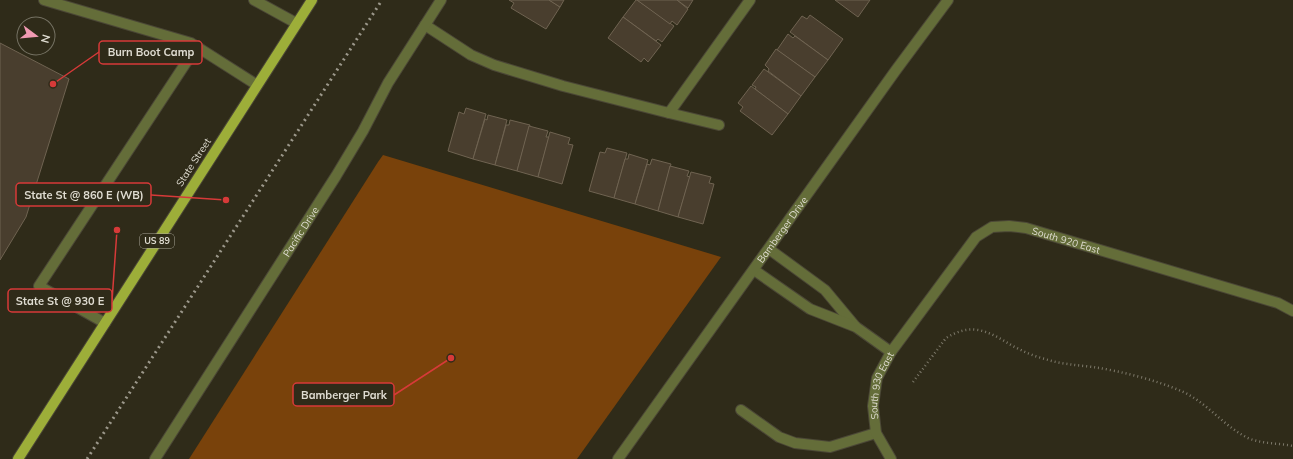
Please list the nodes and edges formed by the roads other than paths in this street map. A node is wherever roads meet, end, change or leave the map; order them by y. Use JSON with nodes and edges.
{"nodes":[{"id":1,"x":44,"y":0,"type":"edge"},
{"id":2,"x":254,"y":0,"type":"edge"},
{"id":3,"x":312,"y":0,"type":"edge"},
{"id":4,"x":441,"y":0,"type":"edge"},
{"id":5,"x":750,"y":0,"type":"edge"},
{"id":6,"x":948,"y":0,"type":"edge"},
{"id":7,"x":296,"y":23,"type":"junction"},
{"id":8,"x":425,"y":25,"type":"junction"},
{"id":9,"x":197,"y":46,"type":"junction"},
{"id":10,"x":257,"y":85,"type":"junction"},
{"id":11,"x":669,"y":113,"type":"junction"},
{"id":12,"x":719,"y":125,"type":"dead end"},
{"id":13,"x":769,"y":249,"type":"junction"},
{"id":14,"x":754,"y":270,"type":"junction"},
{"id":15,"x":1293,"y":311,"type":"edge"},
{"id":16,"x":105,"y":323,"type":"junction"},
{"id":17,"x":856,"y":327,"type":"junction"},
{"id":18,"x":891,"y":352,"type":"junction"},
{"id":19,"x":741,"y":410,"type":"dead end"},
{"id":20,"x":876,"y":433,"type":"junction"},
{"id":21,"x":18,"y":459,"type":"edge"},
{"id":22,"x":155,"y":459,"type":"edge"},
{"id":23,"x":618,"y":459,"type":"edge"},
{"id":24,"x":891,"y":459,"type":"edge"}],
"edges":[{"from":1,"to":9,"type":"street"},
{"from":2,"to":7,"type":"street"},
{"from":3,"to":7,"type":"main road","name":"State Street","number":"US 89"},
{"from":4,"to":8,"type":"street","name":"Pacific Drive"},
{"from":5,"to":11,"type":"street"},
{"from":6,"to":13,"type":"street","name":"Bamberger Drive"},
{"from":7,"to":10,"type":"main road","name":"State Street","number":"US 89"},
{"from":8,"to":11,"type":"street"},
{"from":8,"to":22,"type":"street","name":"Pacific Drive"},
{"from":9,"to":10,"type":"street"},
{"from":9,"to":16,"type":"street"},
{"from":10,"to":16,"type":"main road","name":"State Street","number":"US 89"},
{"from":11,"to":12,"type":"street"},
{"from":13,"to":14,"type":"street","name":"Bamberger Drive"},
{"from":13,"to":17,"type":"street","name":"South 930 East"},
{"from":14,"to":17,"type":"street","name":"South 930 East"},
{"from":14,"to":23,"type":"street","name":"Bamberger Drive"},
{"from":15,"to":18,"type":"street","name":"South 920 East"},
{"from":16,"to":21,"type":"main road","name":"State Street","number":"US 89"},
{"from":17,"to":18,"type":"street","name":"South 930 East"},
{"from":18,"to":20,"type":"street","name":"South 930 East"},
{"from":19,"to":20,"type":"street"},
{"from":20,"to":24,"type":"street","name":"South 930 East"}]}
